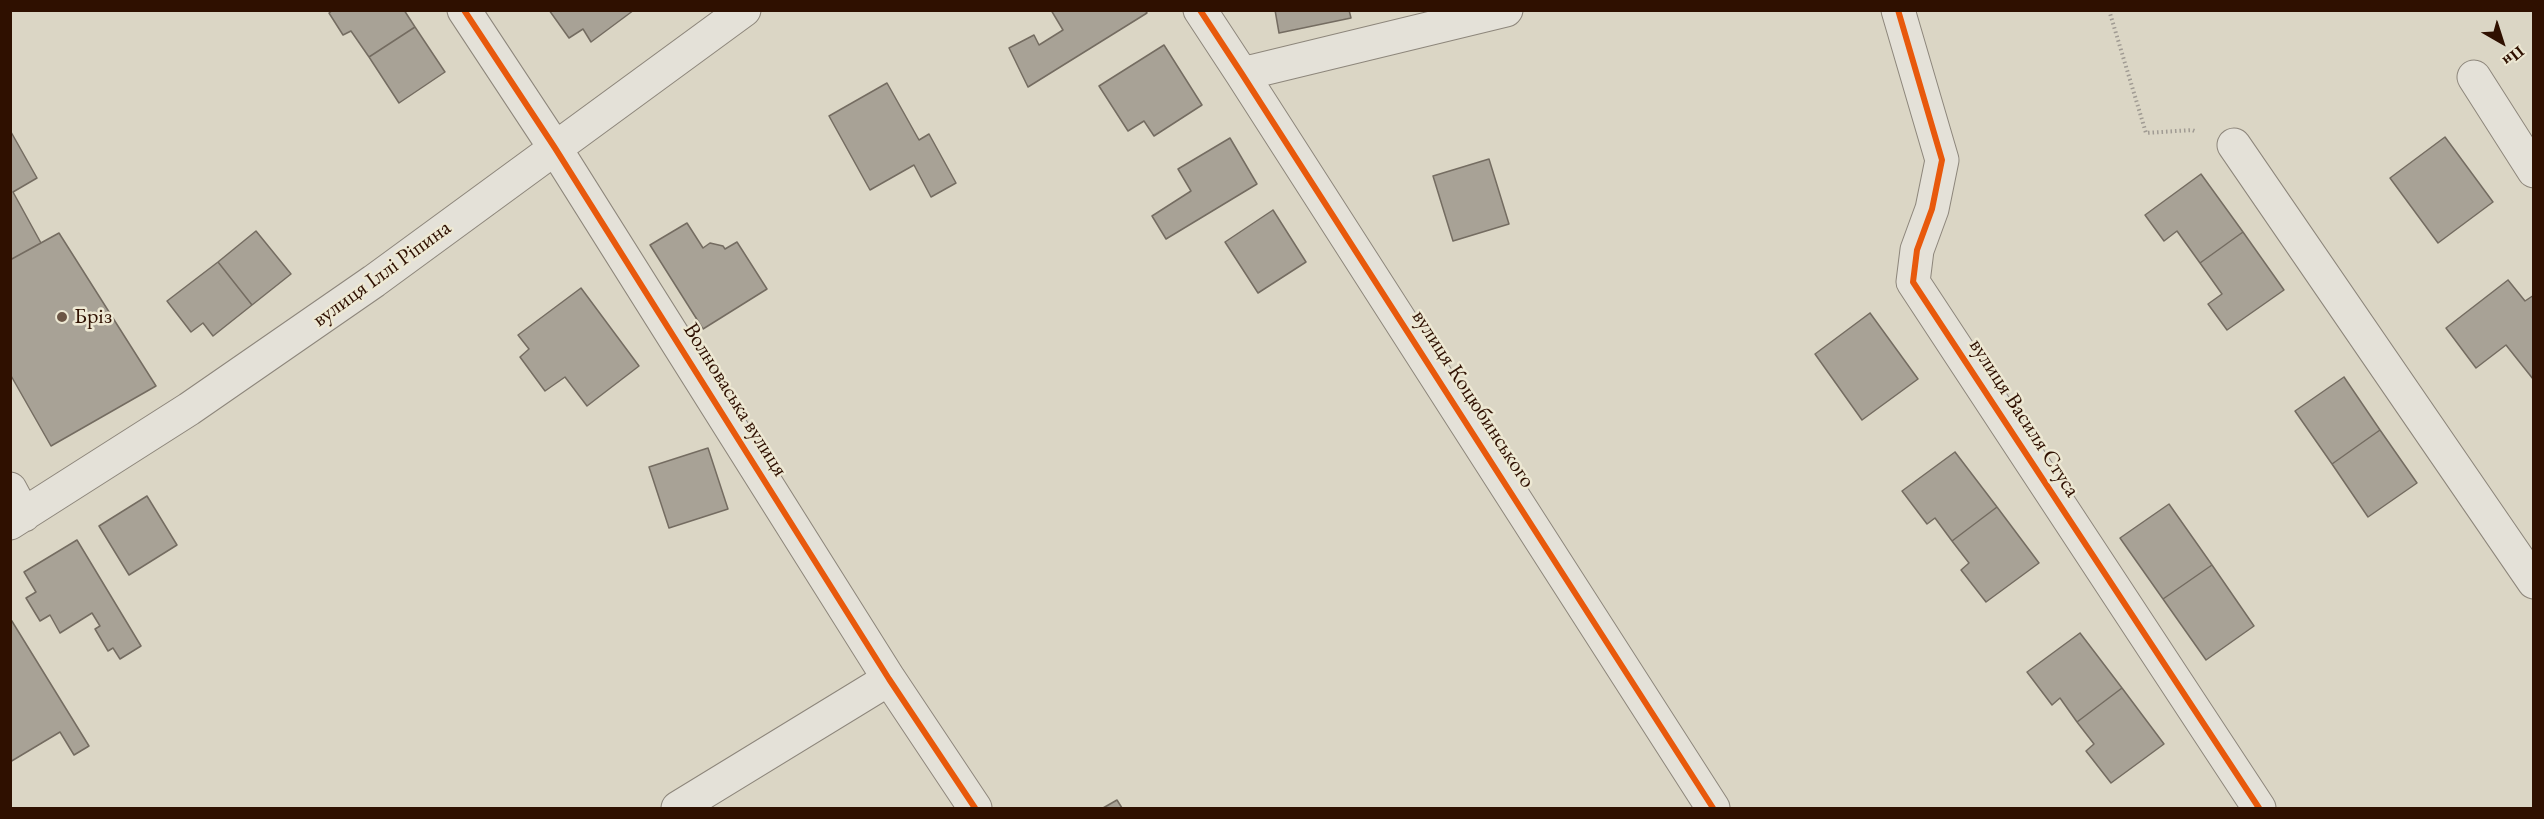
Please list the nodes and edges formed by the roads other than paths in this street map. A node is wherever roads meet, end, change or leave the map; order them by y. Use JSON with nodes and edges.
{"nodes":[{"id":1,"x":464,"y":10,"type":"edge"},
{"id":2,"x":744,"y":10,"type":"edge"},
{"id":3,"x":1200,"y":10,"type":"edge"},
{"id":4,"x":1506,"y":10,"type":"edge"},
{"id":5,"x":1898,"y":10,"type":"edge"},
{"id":6,"x":1242,"y":74,"type":"junction"},
{"id":7,"x":2474,"y":77,"type":"dead end"},
{"id":8,"x":2234,"y":145,"type":"road end"},
{"id":9,"x":555,"y":148,"type":"junction"},
{"id":10,"x":2534,"y":171,"type":"edge"},
{"id":11,"x":15,"y":509,"type":"edge"},
{"id":12,"x":2534,"y":582,"type":"edge"},
{"id":13,"x":889,"y":679,"type":"junction"},
{"id":14,"x":678,"y":808,"type":"edge"},
{"id":15,"x":975,"y":808,"type":"edge"},
{"id":16,"x":1713,"y":808,"type":"edge"},
{"id":17,"x":2259,"y":808,"type":"edge"}],
"edges":[{"from":1,"to":9,"type":"street","name":"Волноваська вулиця"},
{"from":2,"to":9,"type":"street","name":"вулиця Іллі Ріпина"},
{"from":3,"to":6,"type":"street","name":"вулиця Коцюбинського"},
{"from":4,"to":6,"type":"street"},
{"from":5,"to":17,"type":"street","name":"вулиця Василя Стуса"},
{"from":6,"to":16,"type":"street","name":"вулиця Коцюбинського"},
{"from":7,"to":10,"type":"street"},
{"from":8,"to":12,"type":"street"},
{"from":9,"to":11,"type":"street","name":"вулиця Іллі Ріпина"},
{"from":9,"to":13,"type":"street","name":"Волноваська вулиця"},
{"from":13,"to":14,"type":"street"},
{"from":13,"to":15,"type":"street","name":"Волноваська вулиця"}]}
